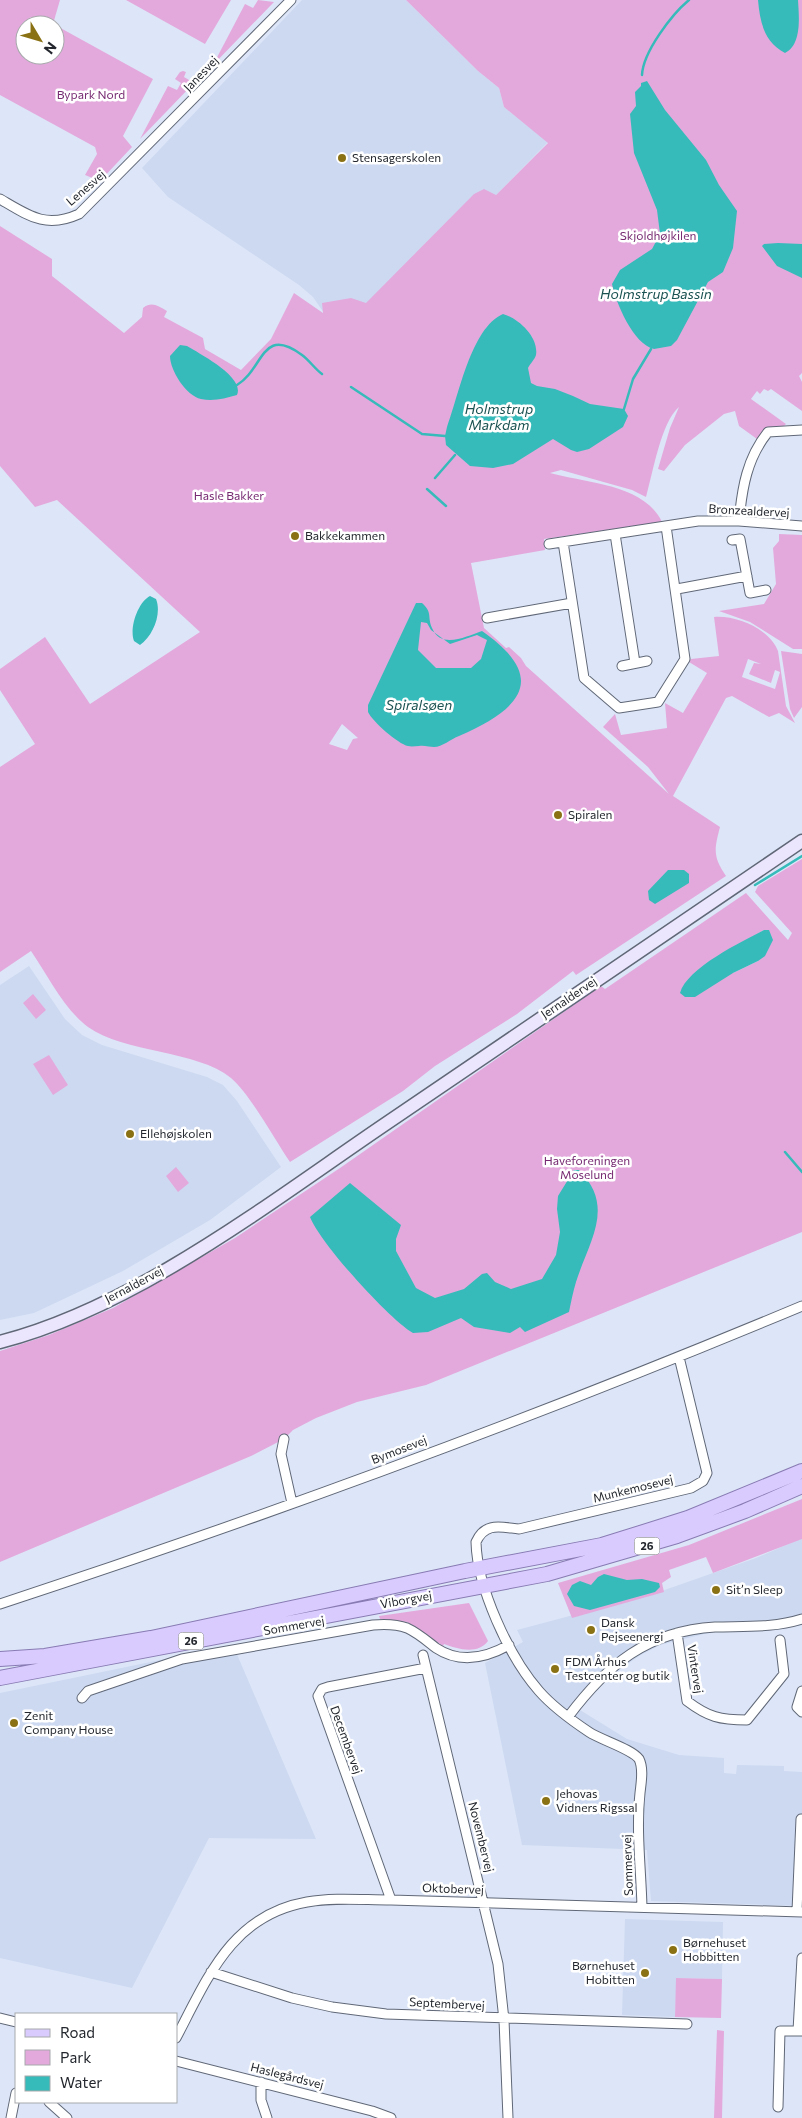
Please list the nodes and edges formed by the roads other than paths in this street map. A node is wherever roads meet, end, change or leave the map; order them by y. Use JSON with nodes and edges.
{"nodes":[{"id":1,"x":291,"y":0,"type":"edge"},
{"id":2,"x":130,"y":165,"type":"joint"},
{"id":3,"x":0,"y":199,"type":"edge"},
{"id":4,"x":802,"y":430,"type":"edge"},
{"id":5,"x":739,"y":521,"type":"junction"},
{"id":6,"x":666,"y":526,"type":"junction"},
{"id":7,"x":802,"y":526,"type":"edge"},
{"id":8,"x":615,"y":534,"type":"junction"},
{"id":9,"x":732,"y":540,"type":"dead end"},
{"id":10,"x":563,"y":542,"type":"junction"},
{"id":11,"x":549,"y":544,"type":"dead end"},
{"id":12,"x":747,"y":576,"type":"junction"},
{"id":13,"x":677,"y":589,"type":"junction"},
{"id":14,"x":766,"y":590,"type":"dead end"},
{"id":15,"x":572,"y":603,"type":"junction"},
{"id":16,"x":487,"y":618,"type":"dead end"},
{"id":17,"x":647,"y":661,"type":"dead end"},
{"id":18,"x":635,"y":663,"type":"junction"},
{"id":19,"x":622,"y":666,"type":"dead end"},
{"id":20,"x":802,"y":841,"type":"edge"},
{"id":21,"x":802,"y":1306,"type":"edge"},
{"id":22,"x":0,"y":1342,"type":"edge"},
{"id":23,"x":679,"y":1358,"type":"junction"},
{"id":24,"x":284,"y":1439,"type":"dead end"},
{"id":25,"x":802,"y":1471,"type":"edge"},
{"id":26,"x":802,"y":1486,"type":"edge"},
{"id":27,"x":292,"y":1503,"type":"junction"},
{"id":28,"x":481,"y":1568,"type":"junction"},
{"id":29,"x":485,"y":1586,"type":"junction"},
{"id":30,"x":0,"y":1604,"type":"edge"},
{"id":31,"x":802,"y":1619,"type":"edge"},
{"id":32,"x":677,"y":1633,"type":"junction"},
{"id":33,"x":780,"y":1640,"type":"dead end"},
{"id":34,"x":509,"y":1645,"type":"junction"},
{"id":35,"x":423,"y":1655,"type":"dead end"},
{"id":36,"x":0,"y":1659,"type":"edge"},
{"id":37,"x":426,"y":1668,"type":"junction"},
{"id":38,"x":0,"y":1678,"type":"edge"},
{"id":39,"x":802,"y":1690,"type":"edge"},
{"id":40,"x":82,"y":1698,"type":"dead end"},
{"id":41,"x":802,"y":1712,"type":"edge"},
{"id":42,"x":568,"y":1717,"type":"junction"},
{"id":43,"x":801,"y":1819,"type":"edge"},
{"id":44,"x":391,"y":1900,"type":"junction"},
{"id":45,"x":485,"y":1903,"type":"junction"},
{"id":46,"x":642,"y":1907,"type":"junction"},
{"id":47,"x":800,"y":1911,"type":"edge"},
{"id":48,"x":802,"y":1958,"type":"edge"},
{"id":49,"x":211,"y":1972,"type":"junction"},
{"id":50,"x":0,"y":2018,"type":"edge"},
{"id":51,"x":504,"y":2020,"type":"junction"},
{"id":52,"x":15,"y":2022,"type":"edge"},
{"id":53,"x":687,"y":2024,"type":"dead end"},
{"id":54,"x":800,"y":2031,"type":"edge"},
{"id":55,"x":178,"y":2034,"type":"edge"},
{"id":56,"x":178,"y":2061,"type":"edge"},
{"id":57,"x":261,"y":2082,"type":"junction"},
{"id":58,"x":15,"y":2098,"type":"edge"},
{"id":59,"x":50,"y":2103,"type":"edge"},
{"id":60,"x":778,"y":2107,"type":"dead end"},
{"id":61,"x":11,"y":2118,"type":"edge"},
{"id":62,"x":67,"y":2118,"type":"edge"},
{"id":63,"x":267,"y":2118,"type":"edge"},
{"id":64,"x":391,"y":2118,"type":"edge"},
{"id":65,"x":508,"y":2118,"type":"edge"}],
"edges":[{"from":1,"to":2,"type":"street","name":"Janesvej"},
{"from":2,"to":3,"type":"street","name":"Lenesvej"},
{"from":4,"to":5,"type":"street"},
{"from":5,"to":6,"type":"street","name":"Bronzealdervej"},
{"from":5,"to":7,"type":"street","name":"Bronzealdervej"},
{"from":6,"to":8,"type":"street","name":"Bronzealdervej"},
{"from":6,"to":13,"type":"street"},
{"from":8,"to":10,"type":"street","name":"Bronzealdervej"},
{"from":8,"to":18,"type":"street"},
{"from":9,"to":12,"type":"street"},
{"from":10,"to":11,"type":"street","name":"Bronzealdervej"},
{"from":10,"to":15,"type":"street"},
{"from":12,"to":13,"type":"street"},
{"from":12,"to":14,"type":"street"},
{"from":13,"to":15,"type":"street"},
{"from":15,"to":16,"type":"street"},
{"from":17,"to":18,"type":"street"},
{"from":18,"to":19,"type":"street"},
{"from":20,"to":22,"type":"street","name":"Jernaldervej"},
{"from":21,"to":23,"type":"street","name":"Bymosevej"},
{"from":23,"to":27,"type":"street","name":"Bymosevej"},
{"from":23,"to":28,"type":"street","name":"Munkemosevej"},
{"from":24,"to":27,"type":"street"},
{"from":25,"to":28,"type":"main road","name":"Viborgvej","number":"26"},
{"from":26,"to":29,"type":"main road","name":"Viborgvej","number":"26"},
{"from":27,"to":30,"type":"street","name":"Bymosevej"},
{"from":28,"to":29,"type":"street","name":"Sommervej"},
{"from":28,"to":36,"type":"main road","name":"Viborgvej","number":"26"},
{"from":29,"to":34,"type":"street","name":"Sommervej"},
{"from":29,"to":38,"type":"main road","name":"Viborgvej","number":"26"},
{"from":31,"to":32,"type":"street","name":"Vintervej"},
{"from":32,"to":33,"type":"street","name":"Vintervej"},
{"from":32,"to":42,"type":"street","name":"Vintervej"},
{"from":34,"to":40,"type":"street","name":"Sommervej"},
{"from":34,"to":42,"type":"street","name":"Sommervej"},
{"from":35,"to":37,"type":"street","name":"Novembervej"},
{"from":37,"to":44,"type":"street","name":"Decembervej"},
{"from":37,"to":45,"type":"street","name":"Novembervej"},
{"from":39,"to":41,"type":"street"},
{"from":42,"to":46,"type":"street","name":"Sommervej"},
{"from":43,"to":47,"type":"street","name":"Oktobervej"},
{"from":44,"to":45,"type":"street","name":"Oktobervej"},
{"from":44,"to":49,"type":"street","name":"Oktobervej"},
{"from":45,"to":46,"type":"street","name":"Oktobervej"},
{"from":45,"to":51,"type":"street","name":"Novembervej"},
{"from":46,"to":47,"type":"street","name":"Oktobervej"},
{"from":48,"to":54,"type":"street"},
{"from":49,"to":51,"type":"street","name":"Septembervej"},
{"from":49,"to":55,"type":"street","name":"Oktobervej"},
{"from":50,"to":52,"type":"street"},
{"from":51,"to":53,"type":"street","name":"Septembervej"},
{"from":51,"to":65,"type":"street","name":"Novembervej"},
{"from":54,"to":60,"type":"street"},
{"from":56,"to":57,"type":"street","name":"Haslegårdsvej"},
{"from":57,"to":63,"type":"street"},
{"from":57,"to":64,"type":"street","name":"Haslegårdsvej"},
{"from":58,"to":61,"type":"street"},
{"from":59,"to":62,"type":"street"}]}
